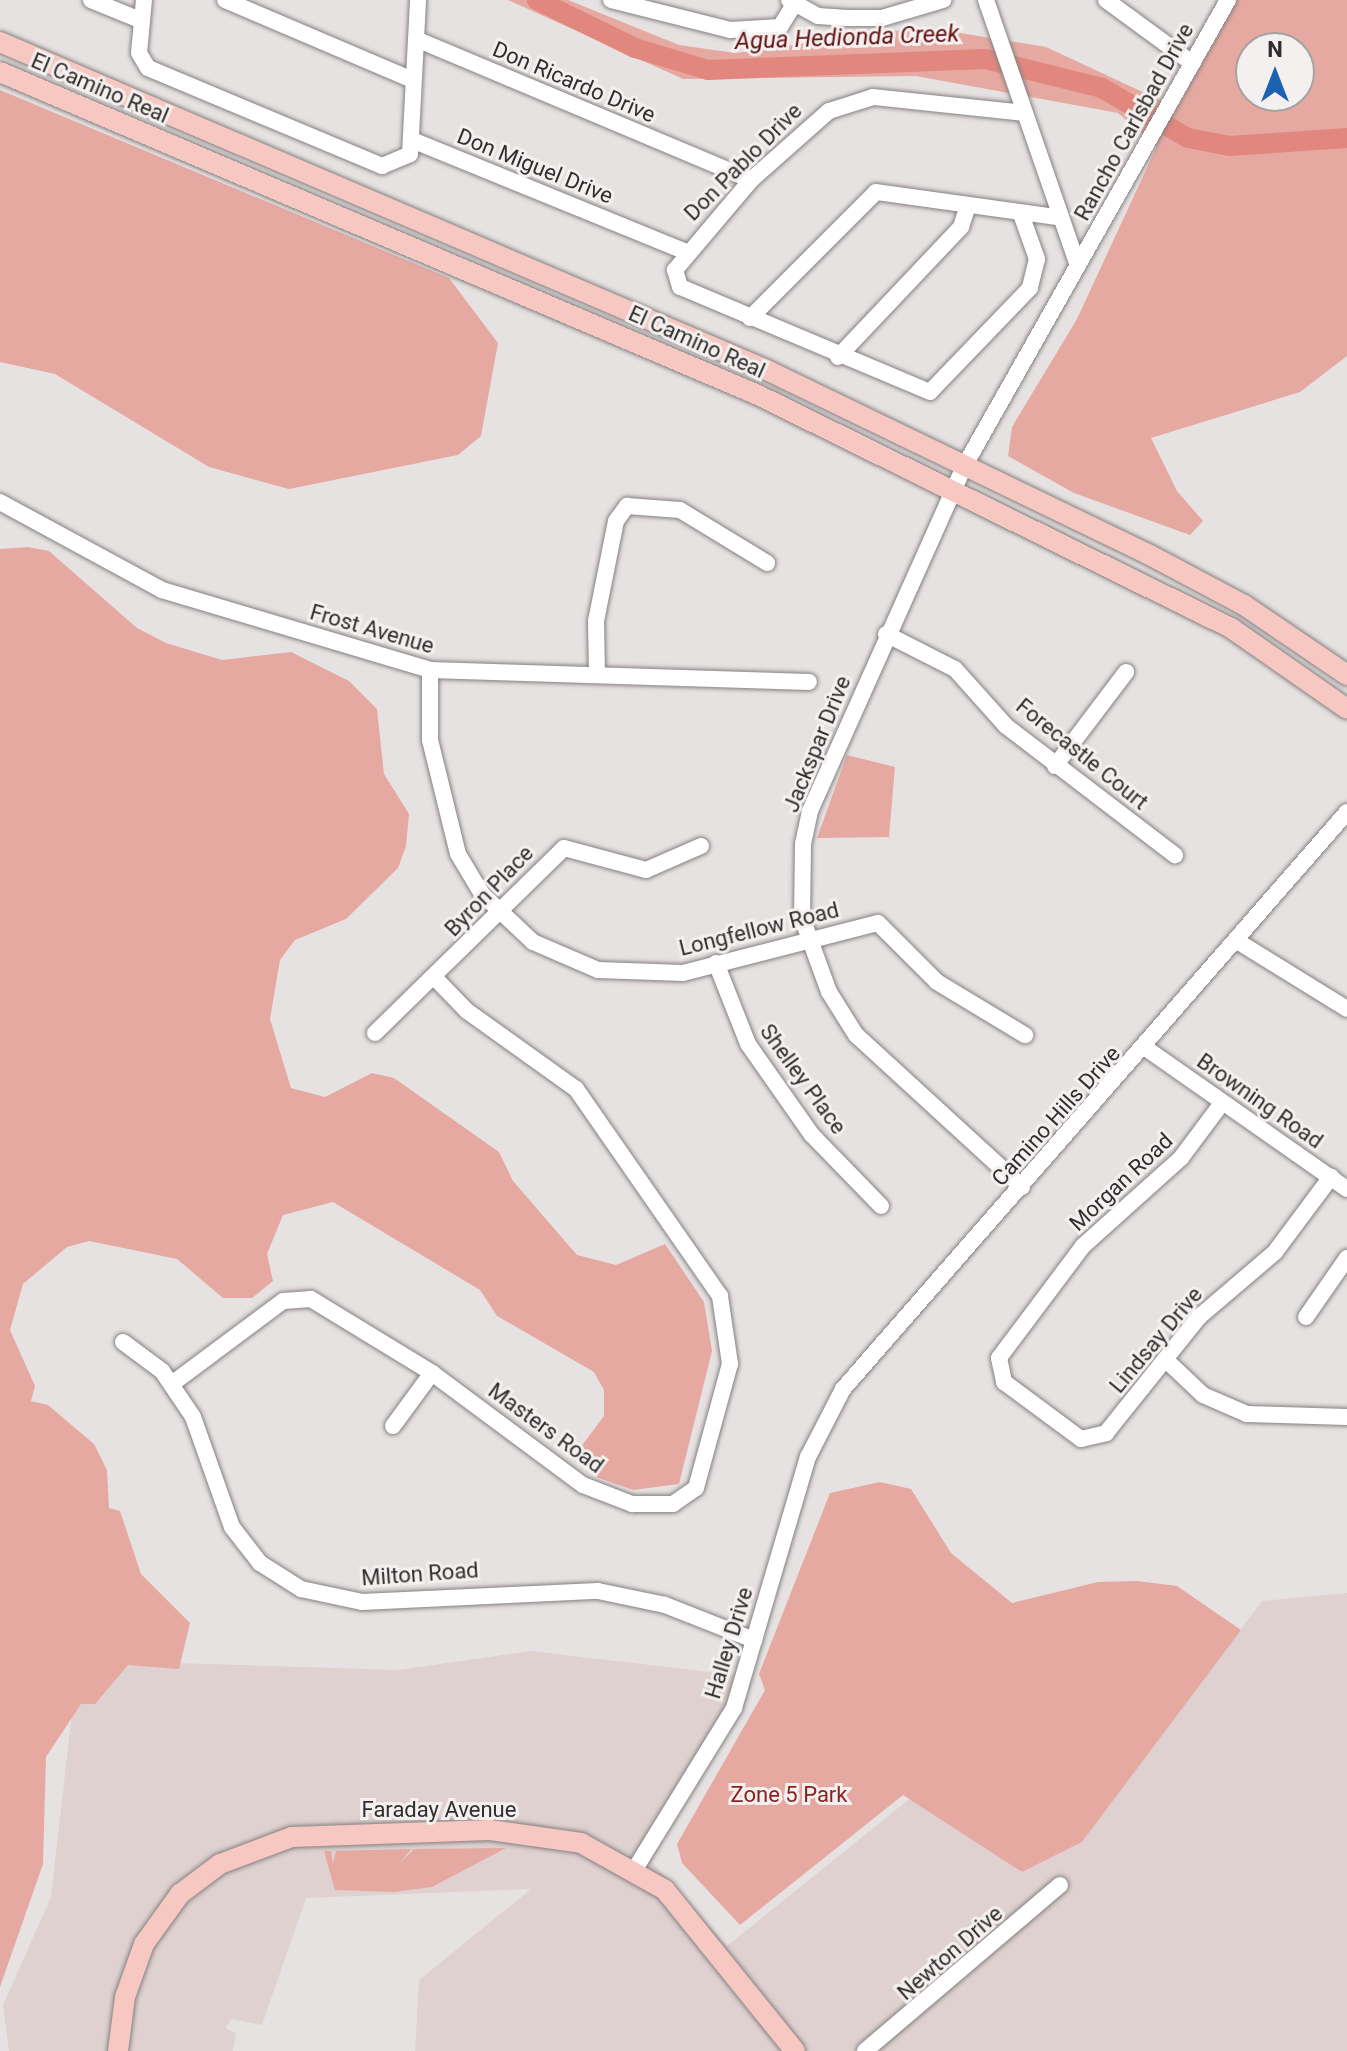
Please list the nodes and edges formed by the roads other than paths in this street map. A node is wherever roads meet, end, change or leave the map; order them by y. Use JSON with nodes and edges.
{"nodes":[{"id":1,"x":91,"y":0,"type":"edge"},
{"id":2,"x":144,"y":0,"type":"edge"},
{"id":3,"x":225,"y":0,"type":"edge"},
{"id":4,"x":418,"y":0,"type":"edge"},
{"id":5,"x":611,"y":0,"type":"edge"},
{"id":6,"x":943,"y":0,"type":"edge"},
{"id":7,"x":986,"y":0,"type":"edge"},
{"id":8,"x":1106,"y":0,"type":"edge"},
{"id":9,"x":1228,"y":0,"type":"edge"},
{"id":10,"x":791,"y":2,"type":"edge"},
{"id":11,"x":140,"y":20,"type":"junction"},
{"id":12,"x":416,"y":39,"type":"junction"},
{"id":13,"x":0,"y":42,"type":"edge"},
{"id":14,"x":1192,"y":63,"type":"junction"},
{"id":15,"x":0,"y":72,"type":"edge"},
{"id":16,"x":413,"y":80,"type":"junction"},
{"id":17,"x":1024,"y":113,"type":"junction"},
{"id":18,"x":412,"y":140,"type":"junction"},
{"id":19,"x":751,"y":180,"type":"junction"},
{"id":20,"x":968,"y":206,"type":"junction"},
{"id":21,"x":1021,"y":214,"type":"junction"},
{"id":22,"x":1056,"y":217,"type":"junction"},
{"id":23,"x":686,"y":252,"type":"junction"},
{"id":24,"x":1078,"y":265,"type":"junction"},
{"id":25,"x":750,"y":318,"type":"junction"},
{"id":26,"x":838,"y":357,"type":"junction"},
{"id":27,"x":965,"y":465,"type":"junction"},
{"id":28,"x":953,"y":489,"type":"junction"},
{"id":29,"x":0,"y":502,"type":"edge"},
{"id":30,"x":767,"y":563,"type":"dead end"},
{"id":31,"x":886,"y":634,"type":"junction"},
{"id":32,"x":430,"y":670,"type":"junction"},
{"id":33,"x":1126,"y":672,"type":"dead end"},
{"id":34,"x":597,"y":674,"type":"junction"},
{"id":35,"x":1347,"y":675,"type":"edge"},
{"id":36,"x":809,"y":682,"type":"dead end"},
{"id":37,"x":1347,"y":709,"type":"edge"},
{"id":38,"x":1055,"y":766,"type":"junction"},
{"id":39,"x":1347,"y":812,"type":"edge"},
{"id":40,"x":701,"y":846,"type":"dead end"},
{"id":41,"x":1175,"y":855,"type":"dead end"},
{"id":42,"x":499,"y":913,"type":"junction"},
{"id":43,"x":808,"y":938,"type":"junction"},
{"id":44,"x":1237,"y":941,"type":"junction"},
{"id":45,"x":716,"y":963,"type":"junction"},
{"id":46,"x":435,"y":978,"type":"junction"},
{"id":47,"x":1347,"y":1009,"type":"edge"},
{"id":48,"x":375,"y":1033,"type":"dead end"},
{"id":49,"x":1025,"y":1035,"type":"dead end"},
{"id":50,"x":1147,"y":1049,"type":"junction"},
{"id":51,"x":1222,"y":1103,"type":"junction"},
{"id":52,"x":1331,"y":1177,"type":"junction"},
{"id":53,"x":1022,"y":1187,"type":"junction"},
{"id":54,"x":1347,"y":1189,"type":"edge"},
{"id":55,"x":881,"y":1206,"type":"dead end"},
{"id":56,"x":1347,"y":1258,"type":"edge"},
{"id":57,"x":1306,"y":1317,"type":"dead end"},
{"id":58,"x":123,"y":1342,"type":"dead end"},
{"id":59,"x":1166,"y":1360,"type":"junction"},
{"id":60,"x":998,"y":1371,"type":"joint"},
{"id":61,"x":432,"y":1373,"type":"junction"},
{"id":62,"x":173,"y":1383,"type":"junction"},
{"id":63,"x":1347,"y":1417,"type":"edge"},
{"id":64,"x":393,"y":1426,"type":"dead end"},
{"id":65,"x":808,"y":1457,"type":"joint"},
{"id":66,"x":754,"y":1640,"type":"junction"},
{"id":67,"x":635,"y":1869,"type":"junction"},
{"id":68,"x":1060,"y":1885,"type":"dead end"},
{"id":69,"x":118,"y":2051,"type":"edge"},
{"id":70,"x":795,"y":2051,"type":"edge"},
{"id":71,"x":865,"y":2051,"type":"edge"}],
"edges":[{"from":1,"to":11,"type":"street"},
{"from":2,"to":11,"type":"street"},
{"from":3,"to":16,"type":"street"},
{"from":4,"to":12,"type":"street"},
{"from":5,"to":10,"type":"street"},
{"from":6,"to":10,"type":"street"},
{"from":7,"to":17,"type":"street","name":"Rancho Carlsbad Drive"},
{"from":8,"to":14,"type":"street"},
{"from":9,"to":14,"type":"street","name":"Rancho Carlsbad Drive"},
{"from":11,"to":18,"type":"street"},
{"from":12,"to":16,"type":"street"},
{"from":12,"to":19,"type":"street","name":"Don Ricardo Drive"},
{"from":13,"to":27,"type":"main road","name":"El Camino Real"},
{"from":14,"to":24,"type":"street","name":"Rancho Carlsbad Drive"},
{"from":15,"to":28,"type":"main road","name":"El Camino Real"},
{"from":16,"to":18,"type":"street"},
{"from":17,"to":19,"type":"street","name":"Don Pablo Drive"},
{"from":17,"to":22,"type":"street","name":"Rancho Carlsbad Drive"},
{"from":18,"to":23,"type":"street","name":"Don Miguel Drive"},
{"from":19,"to":23,"type":"street","name":"Don Pablo Drive"},
{"from":20,"to":21,"type":"street"},
{"from":20,"to":25,"type":"street"},
{"from":20,"to":26,"type":"street"},
{"from":21,"to":22,"type":"street"},
{"from":21,"to":26,"type":"street"},
{"from":22,"to":24,"type":"street","name":"Rancho Carlsbad Drive"},
{"from":23,"to":25,"type":"street"},
{"from":24,"to":27,"type":"street","name":"Rancho Carlsbad Drive"},
{"from":25,"to":26,"type":"street"},
{"from":27,"to":28,"type":"street","name":"Rancho Carlsbad Drive"},
{"from":27,"to":35,"type":"main road","name":"El Camino Real"},
{"from":28,"to":31,"type":"street","name":"Jackspar Drive"},
{"from":28,"to":37,"type":"main road","name":"El Camino Real"},
{"from":29,"to":32,"type":"street","name":"Frost Avenue"},
{"from":30,"to":34,"type":"street"},
{"from":31,"to":38,"type":"street","name":"Forecastle Court"},
{"from":31,"to":43,"type":"street","name":"Jackspar Drive"},
{"from":32,"to":34,"type":"street","name":"Frost Avenue"},
{"from":32,"to":42,"type":"street","name":"Longfellow Road"},
{"from":33,"to":38,"type":"street"},
{"from":34,"to":36,"type":"street","name":"Frost Avenue"},
{"from":38,"to":41,"type":"street","name":"Forecastle Court"},
{"from":39,"to":44,"type":"street","name":"Camino Hills Drive"},
{"from":40,"to":42,"type":"street","name":"Byron Place"},
{"from":42,"to":45,"type":"street","name":"Longfellow Road"},
{"from":42,"to":46,"type":"street","name":"Byron Place"},
{"from":43,"to":45,"type":"street","name":"Longfellow Road"},
{"from":43,"to":49,"type":"street","name":"Longfellow Road"},
{"from":43,"to":53,"type":"street","name":"Jackspar Drive"},
{"from":44,"to":47,"type":"street"},
{"from":44,"to":50,"type":"street","name":"Camino Hills Drive"},
{"from":45,"to":55,"type":"street","name":"Shelley Place"},
{"from":46,"to":48,"type":"street","name":"Byron Place"},
{"from":46,"to":61,"type":"street","name":"Masters Road"},
{"from":50,"to":51,"type":"street","name":"Browning Road"},
{"from":50,"to":53,"type":"street","name":"Camino Hills Drive"},
{"from":51,"to":52,"type":"street","name":"Browning Road"},
{"from":51,"to":60,"type":"street","name":"Morgan Road"},
{"from":52,"to":54,"type":"street","name":"Browning Road"},
{"from":52,"to":59,"type":"street","name":"Lindsay Drive"},
{"from":53,"to":65,"type":"street","name":"Camino Hills Drive"},
{"from":56,"to":57,"type":"street"},
{"from":58,"to":62,"type":"street","name":"Milton Road"},
{"from":59,"to":60,"type":"street","name":"Lindsay Drive"},
{"from":59,"to":63,"type":"street"},
{"from":61,"to":62,"type":"street","name":"Masters Road"},
{"from":61,"to":64,"type":"street"},
{"from":62,"to":66,"type":"street","name":"Milton Road"},
{"from":65,"to":66,"type":"street","name":"Halley Drive"},
{"from":66,"to":67,"type":"street","name":"Halley Drive"},
{"from":67,"to":69,"type":"main road","name":"Faraday Avenue"},
{"from":67,"to":70,"type":"main road","name":"Faraday Avenue"},
{"from":68,"to":71,"type":"street","name":"Newton Drive"}]}
